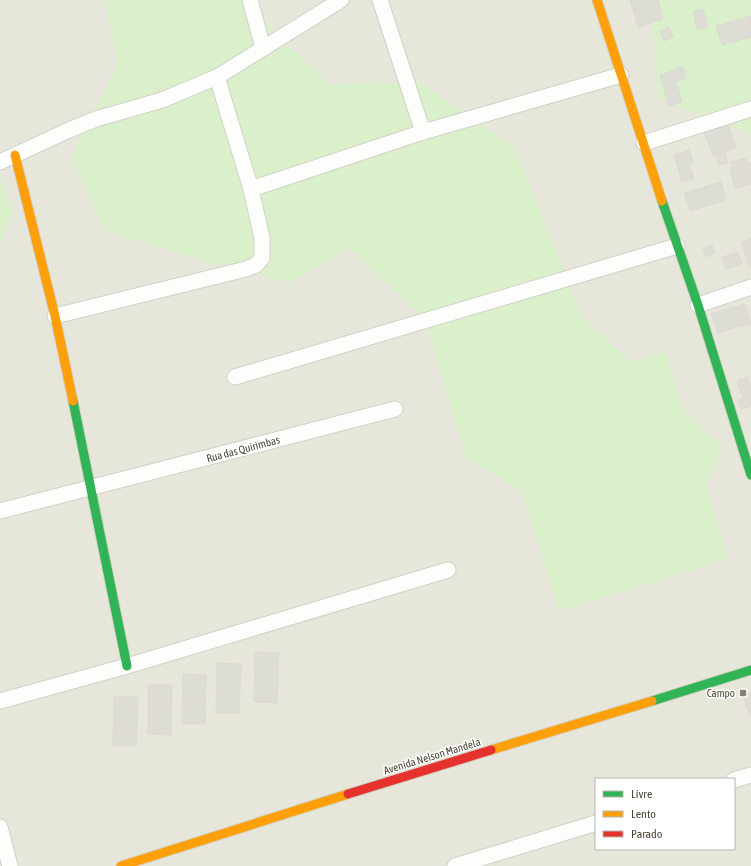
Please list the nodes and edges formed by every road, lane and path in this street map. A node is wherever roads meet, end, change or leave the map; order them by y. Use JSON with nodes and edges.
{"nodes":[{"id":1,"x":250,"y":0,"type":"edge"},
{"id":2,"x":340,"y":0,"type":"edge"},
{"id":3,"x":380,"y":0,"type":"edge"},
{"id":4,"x":597,"y":0,"type":"edge"},
{"id":5,"x":263,"y":48,"type":"junction"},
{"id":6,"x":621,"y":76,"type":"junction"},
{"id":7,"x":217,"y":77,"type":"junction"},
{"id":8,"x":751,"y":109,"type":"edge"},
{"id":9,"x":423,"y":132,"type":"junction"},
{"id":10,"x":644,"y":143,"type":"junction"},
{"id":11,"x":15,"y":155,"type":"junction"},
{"id":12,"x":0,"y":162,"type":"edge"},
{"id":13,"x":251,"y":189,"type":"junction"},
{"id":14,"x":677,"y":246,"type":"junction"},
{"id":15,"x":751,"y":287,"type":"edge"},
{"id":16,"x":698,"y":305,"type":"junction"},
{"id":17,"x":55,"y":316,"type":"junction"},
{"id":18,"x":235,"y":376,"type":"dead end"},
{"id":19,"x":394,"y":409,"type":"dead end"},
{"id":20,"x":750,"y":470,"type":"edge"},
{"id":21,"x":92,"y":489,"type":"junction"},
{"id":22,"x":0,"y":511,"type":"edge"},
{"id":23,"x":448,"y":570,"type":"dead end"},
{"id":24,"x":127,"y":666,"type":"junction"},
{"id":25,"x":751,"y":670,"type":"edge"},
{"id":26,"x":0,"y":701,"type":"edge"},
{"id":27,"x":751,"y":775,"type":"edge"},
{"id":28,"x":735,"y":780,"type":"edge"},
{"id":29,"x":595,"y":823,"type":"edge"},
{"id":30,"x":0,"y":827,"type":"edge"},
{"id":31,"x":10,"y":866,"type":"edge"},
{"id":32,"x":120,"y":866,"type":"edge"},
{"id":33,"x":455,"y":866,"type":"edge"}],
"edges":[{"from":1,"to":5,"type":"street"},
{"from":2,"to":5,"type":"street"},
{"from":3,"to":9,"type":"street"},
{"from":4,"to":6,"type":"street"},
{"from":5,"to":7,"type":"street"},
{"from":6,"to":9,"type":"street"},
{"from":6,"to":10,"type":"street"},
{"from":7,"to":11,"type":"street"},
{"from":7,"to":13,"type":"street"},
{"from":8,"to":10,"type":"street"},
{"from":9,"to":13,"type":"street"},
{"from":10,"to":14,"type":"street"},
{"from":11,"to":12,"type":"street"},
{"from":11,"to":17,"type":"street"},
{"from":13,"to":17,"type":"street"},
{"from":14,"to":16,"type":"street"},
{"from":14,"to":18,"type":"street"},
{"from":15,"to":16,"type":"street"},
{"from":16,"to":20,"type":"street"},
{"from":17,"to":21,"type":"street"},
{"from":19,"to":21,"type":"street","name":"Rua das Quirimbas"},
{"from":21,"to":22,"type":"street","name":"Rua das Quirimbas"},
{"from":21,"to":24,"type":"street"},
{"from":23,"to":24,"type":"street"},
{"from":24,"to":26,"type":"street"},
{"from":25,"to":32,"type":"street","name":"Avenida Nelson Mandela"},
{"from":27,"to":28,"type":"street"},
{"from":29,"to":33,"type":"street"},
{"from":30,"to":31,"type":"street"}]}
